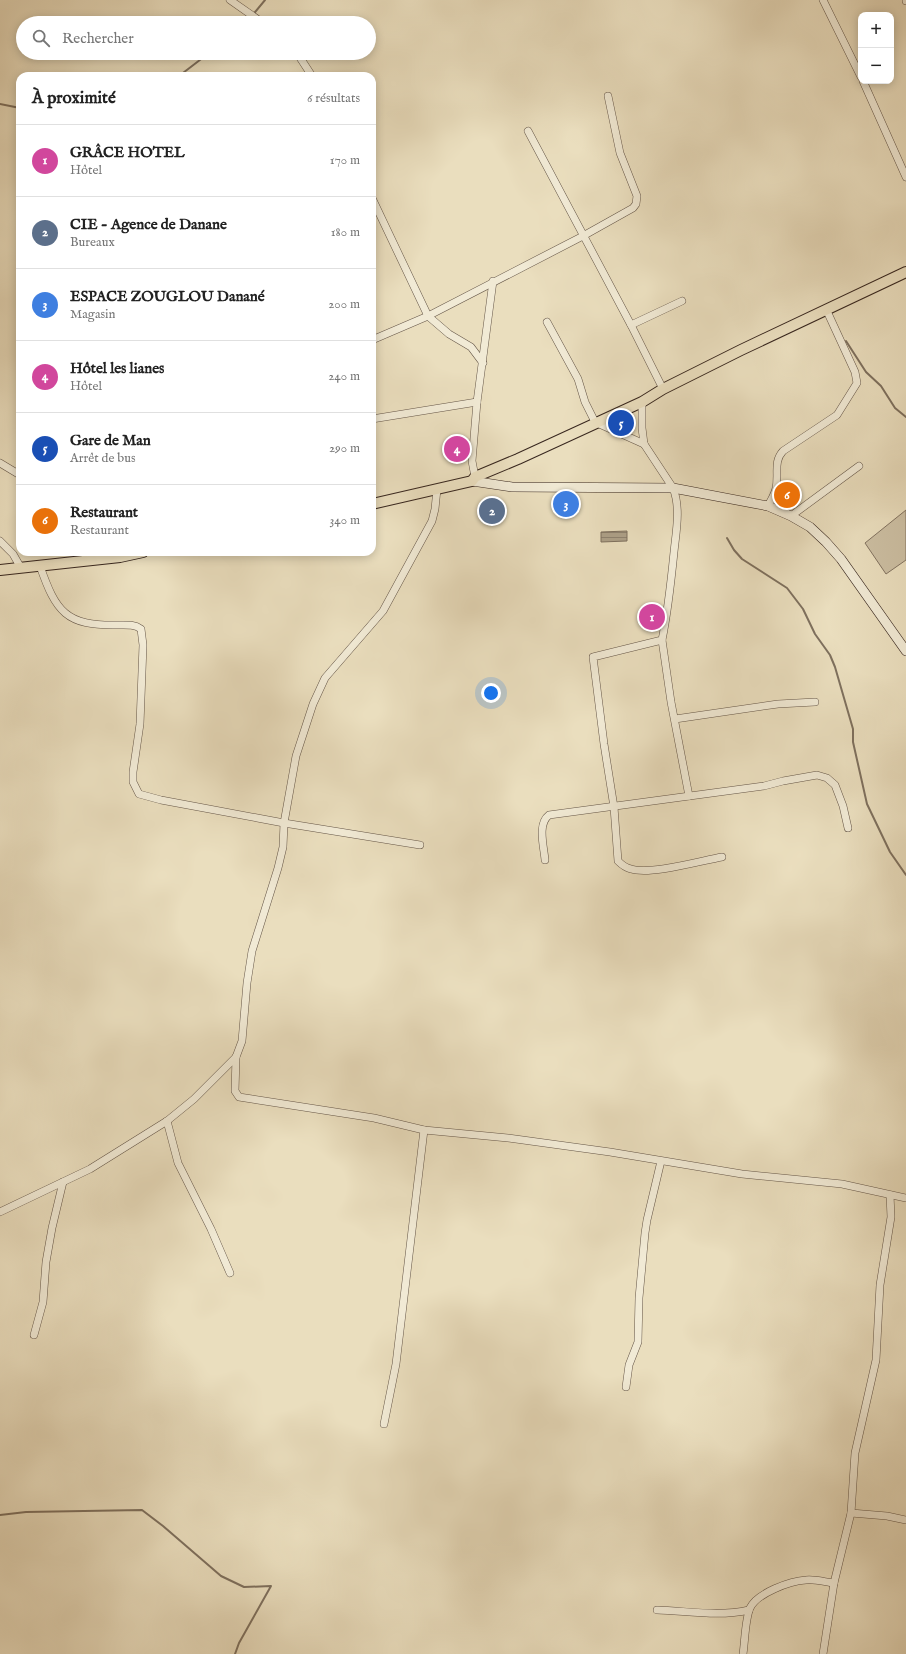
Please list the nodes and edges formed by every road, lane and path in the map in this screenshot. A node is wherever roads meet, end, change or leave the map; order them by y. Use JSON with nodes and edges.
{"nodes":[{"id":1,"x":230,"y":0,"type":"edge"},
{"id":2,"x":823,"y":0,"type":"edge"},
{"id":3,"x":253,"y":16,"type":"edge"},
{"id":4,"x":302,"y":60,"type":"edge"},
{"id":5,"x":858,"y":71,"type":"edge"},
{"id":6,"x":309,"y":72,"type":"edge"},
{"id":7,"x":864,"y":84,"type":"edge"},
{"id":8,"x":608,"y":96,"type":"dead end"},
{"id":9,"x":528,"y":131,"type":"dead end"},
{"id":10,"x":906,"y":177,"type":"edge"},
{"id":11,"x":376,"y":214,"type":"edge"},
{"id":12,"x":583,"y":236,"type":"junction"},
{"id":13,"x":906,"y":272,"type":"edge"},
{"id":14,"x":493,"y":281,"type":"junction"},
{"id":15,"x":682,"y":301,"type":"dead end"},
{"id":16,"x":826,"y":309,"type":"junction"},
{"id":17,"x":428,"y":316,"type":"junction"},
{"id":18,"x":547,"y":322,"type":"dead end"},
{"id":19,"x":631,"y":325,"type":"junction"},
{"id":20,"x":376,"y":338,"type":"edge"},
{"id":21,"x":483,"y":363,"type":"junction"},
{"id":22,"x":663,"y":389,"type":"junction"},
{"id":23,"x":478,"y":402,"type":"junction"},
{"id":24,"x":642,"y":402,"type":"junction"},
{"id":25,"x":376,"y":418,"type":"edge"},
{"id":26,"x":595,"y":422,"type":"junction"},
{"id":27,"x":644,"y":444,"type":"junction"},
{"id":28,"x":0,"y":463,"type":"edge"},
{"id":29,"x":859,"y":466,"type":"dead end"},
{"id":30,"x":16,"y":473,"type":"edge"},
{"id":31,"x":473,"y":479,"type":"junction"},
{"id":32,"x":672,"y":488,"type":"junction"},
{"id":33,"x":437,"y":489,"type":"junction"},
{"id":34,"x":376,"y":503,"type":"edge"},
{"id":35,"x":768,"y":506,"type":"junction"},
{"id":36,"x":791,"y":516,"type":"junction"},
{"id":37,"x":0,"y":541,"type":"edge"},
{"id":38,"x":16,"y":553,"type":"edge"},
{"id":39,"x":13,"y":554,"type":"junction"},
{"id":40,"x":125,"y":556,"type":"edge"},
{"id":41,"x":40,"y":566,"type":"junction"},
{"id":42,"x":20,"y":568,"type":"junction"},
{"id":43,"x":0,"y":570,"type":"edge"},
{"id":44,"x":662,"y":640,"type":"junction"},
{"id":45,"x":906,"y":651,"type":"edge"},
{"id":46,"x":815,"y":702,"type":"dead end"},
{"id":47,"x":675,"y":719,"type":"junction"},
{"id":48,"x":689,"y":796,"type":"junction"},
{"id":49,"x":614,"y":806,"type":"junction"},
{"id":50,"x":284,"y":823,"type":"junction"},
{"id":51,"x":848,"y":828,"type":"dead end"},
{"id":52,"x":420,"y":845,"type":"dead end"},
{"id":53,"x":722,"y":857,"type":"dead end"},
{"id":54,"x":545,"y":860,"type":"dead end"},
{"id":55,"x":236,"y":1057,"type":"junction"},
{"id":56,"x":167,"y":1121,"type":"junction"},
{"id":57,"x":424,"y":1130,"type":"junction"},
{"id":58,"x":661,"y":1161,"type":"junction"},
{"id":59,"x":63,"y":1182,"type":"junction"},
{"id":60,"x":890,"y":1195,"type":"junction"},
{"id":61,"x":906,"y":1198,"type":"edge"},
{"id":62,"x":0,"y":1212,"type":"edge"},
{"id":63,"x":230,"y":1273,"type":"dead end"},
{"id":64,"x":34,"y":1335,"type":"dead end"},
{"id":65,"x":626,"y":1387,"type":"dead end"},
{"id":66,"x":384,"y":1424,"type":"dead end"},
{"id":67,"x":851,"y":1513,"type":"junction"},
{"id":68,"x":906,"y":1520,"type":"edge"},
{"id":69,"x":834,"y":1583,"type":"junction"},
{"id":70,"x":657,"y":1610,"type":"dead end"},
{"id":71,"x":749,"y":1610,"type":"junction"},
{"id":72,"x":743,"y":1654,"type":"edge"},
{"id":73,"x":823,"y":1654,"type":"edge"}],
"edges":[{"from":1,"to":3,"type":"street"},
{"from":2,"to":5,"type":"street"},
{"from":4,"to":6,"type":"street"},
{"from":7,"to":10,"type":"street"},
{"from":8,"to":12,"type":"street"},
{"from":9,"to":12,"type":"street"},
{"from":11,"to":17,"type":"street"},
{"from":12,"to":14,"type":"street"},
{"from":12,"to":19,"type":"street"},
{"from":13,"to":16,"type":"main road"},
{"from":14,"to":17,"type":"street"},
{"from":14,"to":21,"type":"street"},
{"from":15,"to":19,"type":"street"},
{"from":16,"to":22,"type":"main road"},
{"from":16,"to":35,"type":"street"},
{"from":17,"to":20,"type":"street"},
{"from":17,"to":21,"type":"street"},
{"from":18,"to":26,"type":"street"},
{"from":19,"to":22,"type":"street"},
{"from":21,"to":23,"type":"street"},
{"from":22,"to":24,"type":"main road"},
{"from":23,"to":25,"type":"street"},
{"from":23,"to":31,"type":"street"},
{"from":24,"to":26,"type":"main road"},
{"from":24,"to":27,"type":"street"},
{"from":26,"to":27,"type":"street"},
{"from":26,"to":31,"type":"main road"},
{"from":27,"to":32,"type":"street"},
{"from":28,"to":30,"type":"street"},
{"from":29,"to":36,"type":"street"},
{"from":31,"to":32,"type":"street"},
{"from":31,"to":33,"type":"main road"},
{"from":32,"to":35,"type":"street"},
{"from":32,"to":44,"type":"street"},
{"from":33,"to":34,"type":"main road"},
{"from":33,"to":50,"type":"street"},
{"from":35,"to":36,"type":"street"},
{"from":36,"to":45,"type":"street"},
{"from":37,"to":39,"type":"street"},
{"from":38,"to":39,"type":"street"},
{"from":39,"to":42,"type":"street"},
{"from":40,"to":41,"type":"main road"},
{"from":41,"to":42,"type":"main road"},
{"from":41,"to":50,"type":"street"},
{"from":42,"to":43,"type":"main road"},
{"from":44,"to":47,"type":"street"},
{"from":44,"to":49,"type":"street"},
{"from":46,"to":47,"type":"street"},
{"from":47,"to":48,"type":"street"},
{"from":48,"to":49,"type":"street"},
{"from":48,"to":51,"type":"street"},
{"from":49,"to":53,"type":"street"},
{"from":49,"to":54,"type":"street"},
{"from":50,"to":52,"type":"street"},
{"from":50,"to":55,"type":"street"},
{"from":55,"to":56,"type":"street"},
{"from":55,"to":57,"type":"street"},
{"from":56,"to":59,"type":"street"},
{"from":56,"to":63,"type":"street"},
{"from":57,"to":58,"type":"street"},
{"from":57,"to":66,"type":"street"},
{"from":58,"to":60,"type":"street"},
{"from":58,"to":65,"type":"street"},
{"from":59,"to":62,"type":"street"},
{"from":59,"to":64,"type":"street"},
{"from":60,"to":61,"type":"street"},
{"from":60,"to":67,"type":"street"},
{"from":67,"to":68,"type":"street"},
{"from":67,"to":69,"type":"street"},
{"from":69,"to":71,"type":"street"},
{"from":69,"to":73,"type":"street"},
{"from":70,"to":71,"type":"street"},
{"from":71,"to":72,"type":"street"}]}
